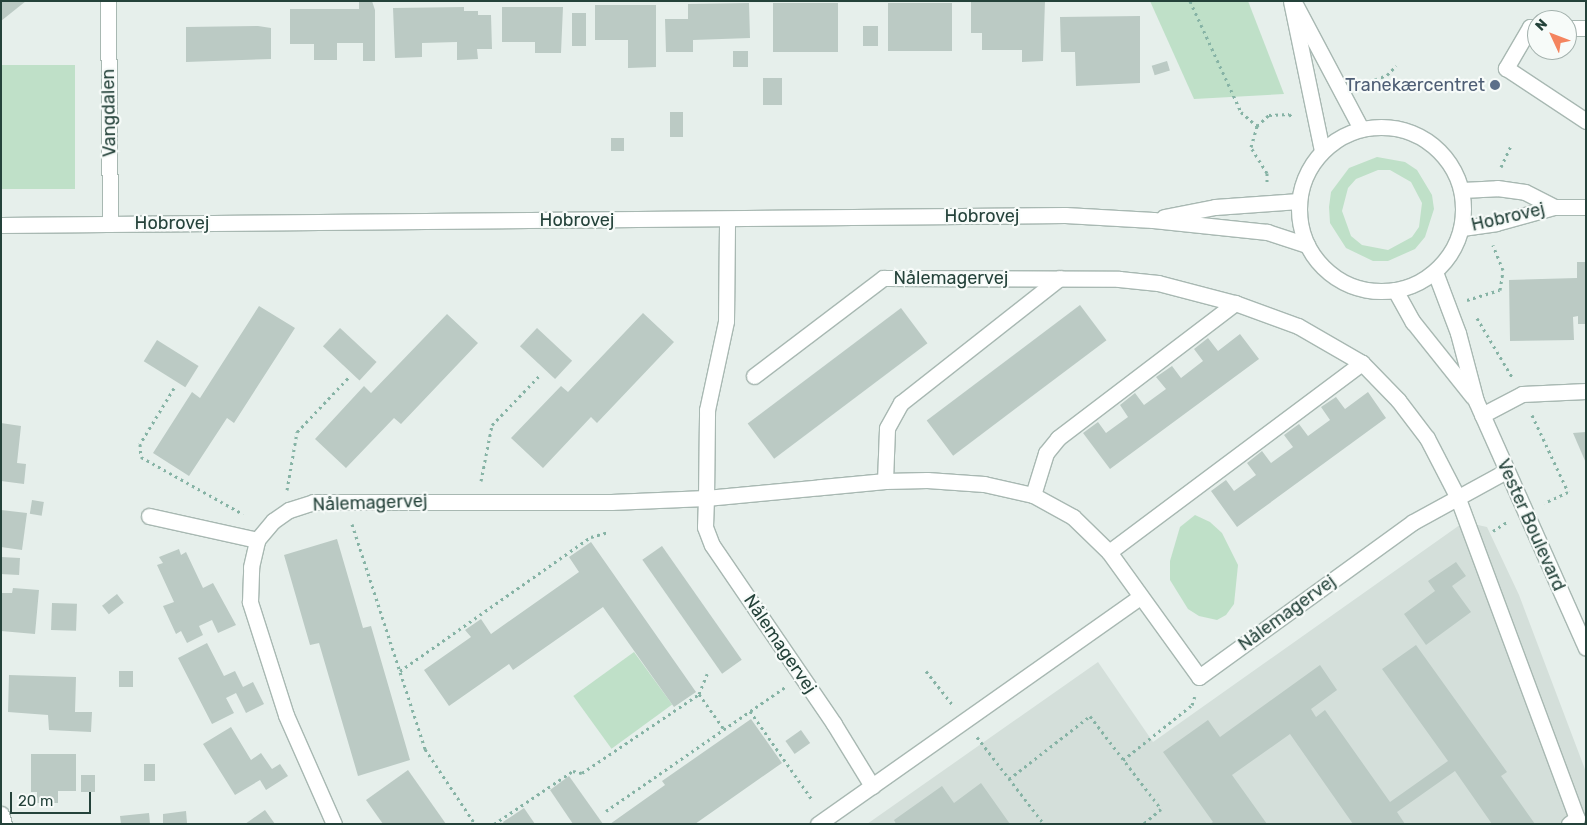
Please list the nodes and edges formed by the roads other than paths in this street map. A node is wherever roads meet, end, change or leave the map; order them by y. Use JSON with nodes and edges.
{"nodes":[{"id":1,"x":108,"y":1,"type":"edge"},
{"id":2,"x":1292,"y":1,"type":"edge"},
{"id":3,"x":1527,"y":32,"type":"edge"},
{"id":4,"x":1586,"y":121,"type":"edge"},
{"id":5,"x":1361,"y":129,"type":"junction"},
{"id":6,"x":1322,"y":151,"type":"junction"},
{"id":7,"x":1462,"y":190,"type":"junction"},
{"id":8,"x":1299,"y":201,"type":"junction"},
{"id":9,"x":1554,"y":207,"type":"junction"},
{"id":10,"x":1586,"y":207,"type":"edge"},
{"id":11,"x":726,"y":219,"type":"junction"},
{"id":12,"x":1153,"y":220,"type":"junction"},
{"id":13,"x":110,"y":224,"type":"junction"},
{"id":14,"x":1,"y":225,"type":"edge"},
{"id":15,"x":1462,"y":228,"type":"junction"},
{"id":16,"x":1307,"y":245,"type":"junction"},
{"id":17,"x":1435,"y":272,"type":"junction"},
{"id":18,"x":1060,"y":278,"type":"junction"},
{"id":19,"x":1395,"y":290,"type":"junction"},
{"id":20,"x":1235,"y":303,"type":"junction"},
{"id":21,"x":1362,"y":363,"type":"junction"},
{"id":22,"x":754,"y":376,"type":"dead end"},
{"id":23,"x":1586,"y":391,"type":"edge"},
{"id":24,"x":1479,"y":408,"type":"junction"},
{"id":25,"x":1506,"y":471,"type":"junction"},
{"id":26,"x":885,"y":481,"type":"junction"},
{"id":27,"x":1033,"y":495,"type":"junction"},
{"id":28,"x":1457,"y":496,"type":"junction"},
{"id":29,"x":706,"y":498,"type":"junction"},
{"id":30,"x":149,"y":516,"type":"dead end"},
{"id":31,"x":257,"y":540,"type":"junction"},
{"id":32,"x":1109,"y":552,"type":"junction"},
{"id":33,"x":1140,"y":597,"type":"junction"},
{"id":34,"x":1586,"y":648,"type":"edge"},
{"id":35,"x":872,"y":786,"type":"junction"},
{"id":36,"x":1,"y":814,"type":"edge"},
{"id":37,"x":821,"y":821,"type":"edge"},
{"id":38,"x":4,"y":824,"type":"edge"},
{"id":39,"x":334,"y":824,"type":"edge"},
{"id":40,"x":1570,"y":824,"type":"edge"}],
"edges":[{"from":1,"to":13,"type":"street","name":"Vangdalen"},
{"from":2,"to":5,"type":"street"},
{"from":2,"to":6,"type":"street"},
{"from":3,"to":4,"type":"street"},
{"from":5,"to":6,"type":"street"},
{"from":5,"to":7,"type":"street"},
{"from":6,"to":8,"type":"street"},
{"from":7,"to":9,"type":"street","name":"Hobrovej"},
{"from":7,"to":15,"type":"street"},
{"from":8,"to":12,"type":"street","name":"Hobrovej"},
{"from":8,"to":16,"type":"street"},
{"from":9,"to":10,"type":"street","name":"Hobrovej"},
{"from":9,"to":15,"type":"street","name":"Hobrovej"},
{"from":11,"to":12,"type":"street","name":"Hobrovej"},
{"from":11,"to":13,"type":"street","name":"Hobrovej"},
{"from":11,"to":29,"type":"street","name":"Nålemagervej"},
{"from":12,"to":16,"type":"street","name":"Hobrovej"},
{"from":13,"to":14,"type":"street","name":"Hobrovej"},
{"from":15,"to":17,"type":"street"},
{"from":16,"to":19,"type":"street"},
{"from":17,"to":19,"type":"street"},
{"from":17,"to":24,"type":"street","name":"Vester Boulevard"},
{"from":18,"to":20,"type":"street","name":"Nålemagervej"},
{"from":18,"to":22,"type":"street","name":"Nålemagervej"},
{"from":18,"to":26,"type":"street","name":"Nålemagervej"},
{"from":19,"to":24,"type":"street","name":"Vester Boulevard"},
{"from":20,"to":21,"type":"street","name":"Nålemagervej"},
{"from":20,"to":27,"type":"street"},
{"from":21,"to":28,"type":"street","name":"Nålemagervej"},
{"from":21,"to":32,"type":"street"},
{"from":23,"to":24,"type":"street"},
{"from":24,"to":25,"type":"street","name":"Vester Boulevard"},
{"from":25,"to":28,"type":"street","name":"Nålemagervej"},
{"from":25,"to":34,"type":"street","name":"Vester Boulevard"},
{"from":26,"to":27,"type":"street","name":"Nålemagervej"},
{"from":26,"to":29,"type":"street","name":"Nålemagervej"},
{"from":27,"to":32,"type":"street","name":"Nålemagervej"},
{"from":28,"to":33,"type":"street","name":"Nålemagervej"},
{"from":28,"to":40,"type":"street","name":"Nålemagervej"},
{"from":29,"to":31,"type":"street","name":"Nålemagervej"},
{"from":29,"to":35,"type":"street","name":"Nålemagervej"},
{"from":30,"to":31,"type":"street"},
{"from":31,"to":39,"type":"street","name":"Nålemagervej"},
{"from":32,"to":33,"type":"street","name":"Nålemagervej"},
{"from":33,"to":35,"type":"street"},
{"from":35,"to":37,"type":"street"},
{"from":36,"to":38,"type":"street"}]}
